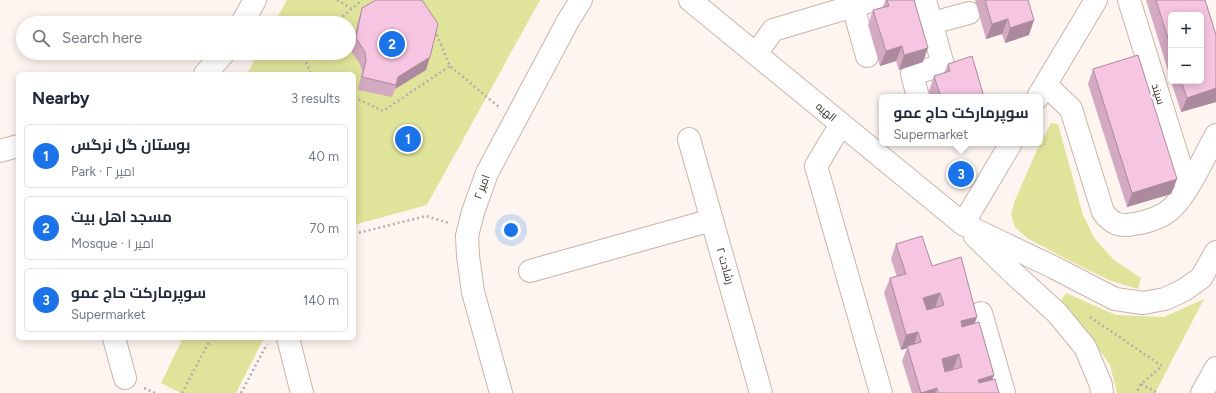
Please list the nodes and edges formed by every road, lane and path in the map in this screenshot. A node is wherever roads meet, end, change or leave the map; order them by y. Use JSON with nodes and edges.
{"nodes":[{"id":1,"x":255,"y":0,"type":"edge"},
{"id":2,"x":337,"y":0,"type":"edge"},
{"id":3,"x":362,"y":0,"type":"edge"},
{"id":4,"x":581,"y":0,"type":"edge"},
{"id":5,"x":690,"y":0,"type":"edge"},
{"id":6,"x":874,"y":0,"type":"edge"},
{"id":7,"x":925,"y":0,"type":"edge"},
{"id":8,"x":1096,"y":0,"type":"edge"},
{"id":9,"x":1129,"y":0,"type":"edge"},
{"id":10,"x":829,"y":6,"type":"edge"},
{"id":11,"x":853,"y":6,"type":"junction"},
{"id":12,"x":352,"y":9,"type":"junction"},
{"id":13,"x":969,"y":13,"type":"dead end"},
{"id":14,"x":246,"y":16,"type":"edge"},
{"id":15,"x":344,"y":16,"type":"edge"},
{"id":16,"x":932,"y":23,"type":"junction"},
{"id":17,"x":434,"y":29,"type":"edge"},
{"id":18,"x":756,"y":54,"type":"junction"},
{"id":19,"x":867,"y":56,"type":"dead end"},
{"id":20,"x":218,"y":60,"type":"edge"},
{"id":21,"x":305,"y":60,"type":"edge"},
{"id":22,"x":450,"y":66,"type":"junction"},
{"id":23,"x":207,"y":72,"type":"edge"},
{"id":24,"x":310,"y":72,"type":"edge"},
{"id":25,"x":1042,"y":91,"type":"edge"},
{"id":26,"x":917,"y":94,"type":"edge"},
{"id":27,"x":356,"y":98,"type":"edge"},
{"id":28,"x":515,"y":120,"type":"junction"},
{"id":29,"x":841,"y":124,"type":"junction"},
{"id":30,"x":1216,"y":135,"type":"edge"},
{"id":31,"x":689,"y":139,"type":"dead end"},
{"id":32,"x":1009,"y":146,"type":"edge"},
{"id":33,"x":16,"y":147,"type":"edge"},
{"id":34,"x":0,"y":151,"type":"edge"},
{"id":35,"x":1187,"y":187,"type":"junction"},
{"id":36,"x":712,"y":220,"type":"junction"},
{"id":37,"x":963,"y":224,"type":"junction"},
{"id":38,"x":469,"y":228,"type":"junction"},
{"id":39,"x":356,"y":234,"type":"edge"},
{"id":40,"x":1216,"y":252,"type":"edge"},
{"id":41,"x":530,"y":271,"type":"dead end"},
{"id":42,"x":981,"y":313,"type":"dead end"},
{"id":43,"x":1089,"y":317,"type":"dead end"},
{"id":44,"x":115,"y":340,"type":"edge"},
{"id":45,"x":210,"y":340,"type":"edge"},
{"id":46,"x":269,"y":340,"type":"edge"},
{"id":47,"x":289,"y":340,"type":"edge"},
{"id":48,"x":1216,"y":368,"type":"edge"},
{"id":49,"x":125,"y":378,"type":"dead end"},
{"id":50,"x":1142,"y":384,"type":"junction"},
{"id":51,"x":182,"y":393,"type":"edge"},
{"id":52,"x":241,"y":393,"type":"edge"},
{"id":53,"x":302,"y":393,"type":"edge"},
{"id":54,"x":501,"y":393,"type":"edge"},
{"id":55,"x":761,"y":393,"type":"edge"},
{"id":56,"x":881,"y":393,"type":"edge"},
{"id":57,"x":1004,"y":393,"type":"edge"},
{"id":58,"x":1102,"y":393,"type":"edge"},
{"id":59,"x":1136,"y":393,"type":"edge"},
{"id":60,"x":1158,"y":393,"type":"edge"},
{"id":61,"x":1202,"y":393,"type":"edge"}],
"edges":[{"from":1,"to":14,"type":"main road"},
{"from":2,"to":12,"type":"path"},
{"from":3,"to":12,"type":"path"},
{"from":4,"to":28,"type":"main road","name":"امیر ۲"},
{"from":5,"to":18,"type":"main road","name":"الهیه"},
{"from":6,"to":11,"type":"main road"},
{"from":7,"to":16,"type":"main road"},
{"from":8,"to":25,"type":"main road"},
{"from":9,"to":35,"type":"main road","name":"سپند"},
{"from":10,"to":11,"type":"main road"},
{"from":10,"to":18,"type":"main road"},
{"from":11,"to":19,"type":"main road"},
{"from":12,"to":15,"type":"path"},
{"from":13,"to":16,"type":"main road"},
{"from":16,"to":26,"type":"main road"},
{"from":17,"to":22,"type":"path"},
{"from":18,"to":29,"type":"main road","name":"الهیه"},
{"from":20,"to":23,"type":"main road"},
{"from":21,"to":24,"type":"path"},
{"from":22,"to":27,"type":"path"},
{"from":22,"to":28,"type":"path"},
{"from":25,"to":35,"type":"main road"},
{"from":28,"to":38,"type":"main road","name":"امیر ۲"},
{"from":29,"to":37,"type":"main road","name":"الهیه"},
{"from":29,"to":56,"type":"main road"},
{"from":30,"to":35,"type":"main road"},
{"from":31,"to":36,"type":"main road","name":"رشادت ۲"},
{"from":32,"to":37,"type":"main road"},
{"from":33,"to":34,"type":"main road"},
{"from":36,"to":41,"type":"main road"},
{"from":36,"to":55,"type":"main road","name":"رشادت ۲"},
{"from":37,"to":40,"type":"main road"},
{"from":37,"to":58,"type":"main road"},
{"from":38,"to":39,"type":"path"},
{"from":38,"to":54,"type":"main road","name":"امیر ۲"},
{"from":42,"to":57,"type":"main road"},
{"from":43,"to":50,"type":"path"},
{"from":44,"to":49,"type":"main road"},
{"from":45,"to":51,"type":"path"},
{"from":46,"to":52,"type":"path"},
{"from":47,"to":53,"type":"main road"},
{"from":48,"to":61,"type":"main road"},
{"from":50,"to":59,"type":"path"},
{"from":50,"to":60,"type":"path"}]}
